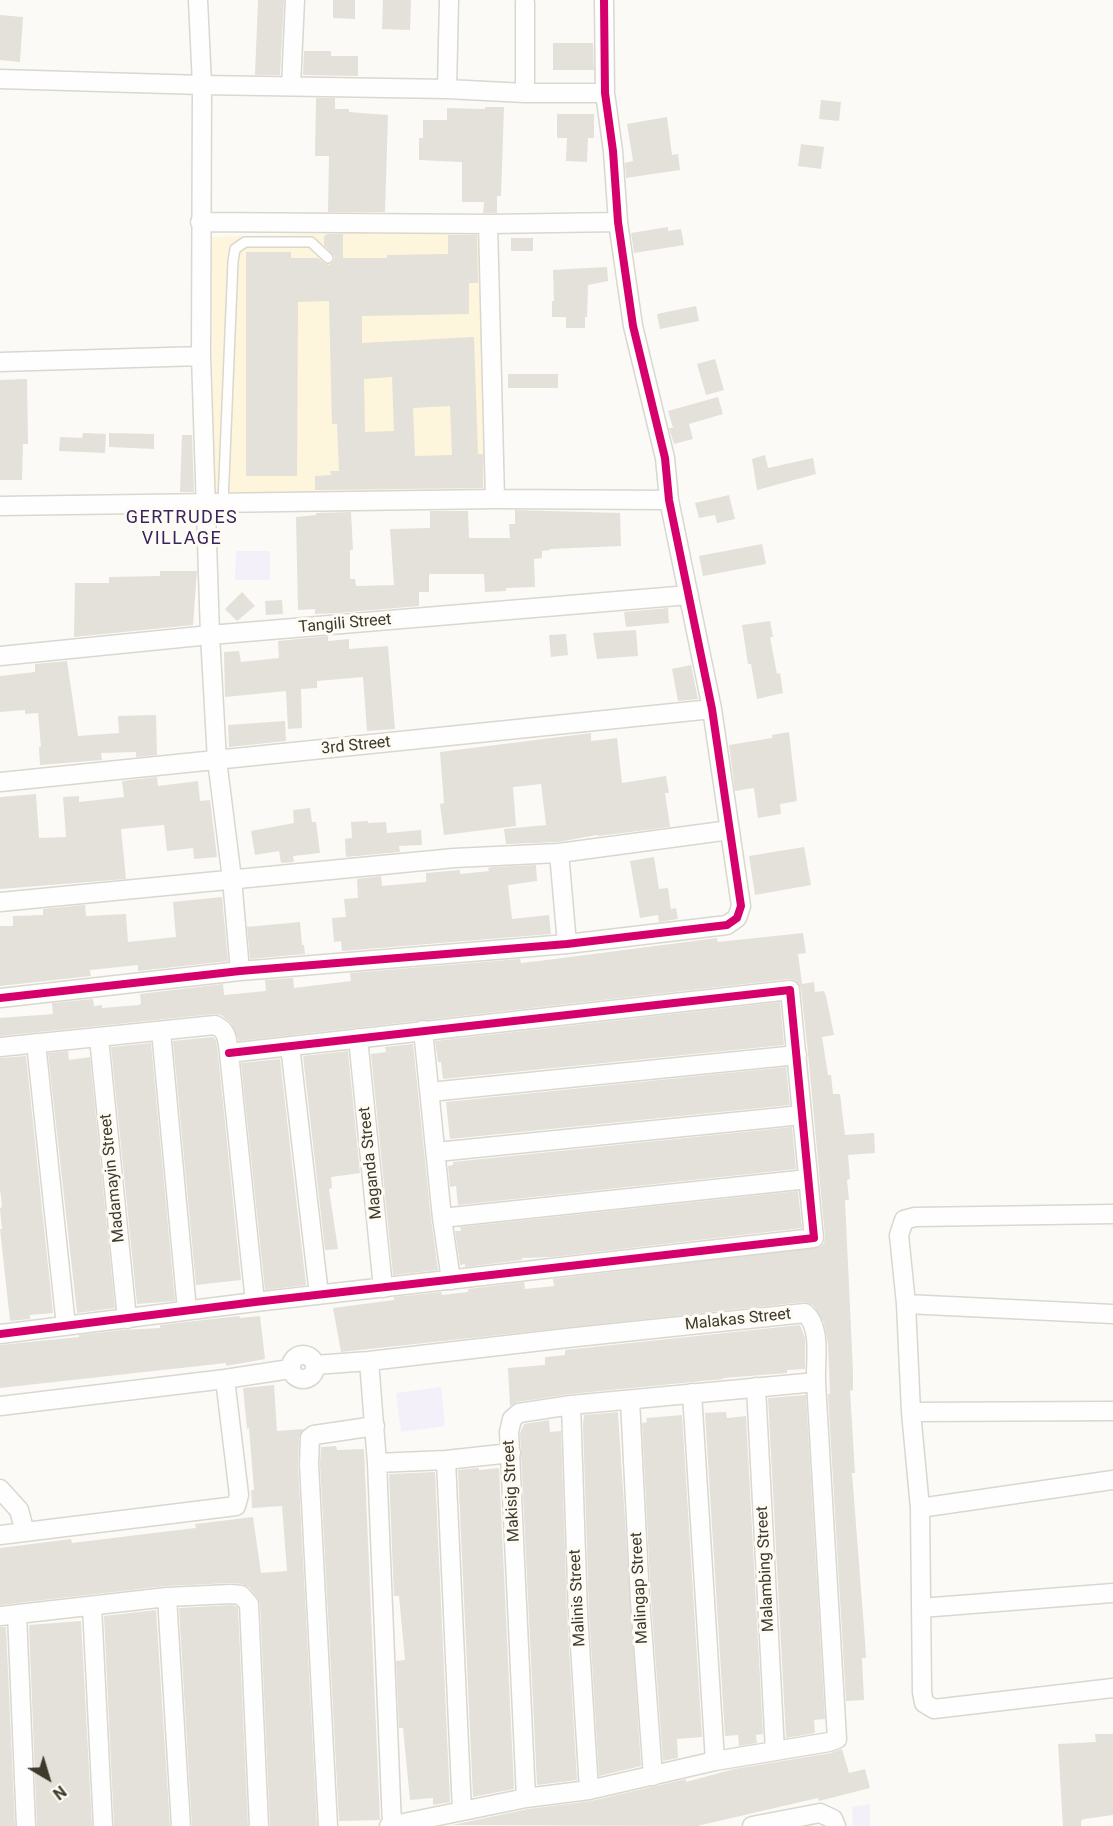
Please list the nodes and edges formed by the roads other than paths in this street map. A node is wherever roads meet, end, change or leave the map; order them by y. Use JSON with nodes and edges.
{"nodes":[{"id":1,"x":198,"y":0,"type":"edge"},
{"id":2,"x":295,"y":0,"type":"edge"},
{"id":3,"x":448,"y":0,"type":"edge"},
{"id":4,"x":604,"y":0,"type":"edge"},
{"id":5,"x":525,"y":3,"type":"dead end"},
{"id":6,"x":0,"y":79,"type":"edge"},
{"id":7,"x":202,"y":85,"type":"junction"},
{"id":8,"x":291,"y":86,"type":"junction"},
{"id":9,"x":447,"y":89,"type":"junction"},
{"id":10,"x":525,"y":93,"type":"junction"},
{"id":11,"x":605,"y":93,"type":"junction"},
{"id":12,"x":200,"y":222,"type":"junction"},
{"id":13,"x":618,"y":222,"type":"junction"},
{"id":14,"x":488,"y":224,"type":"junction"},
{"id":15,"x":328,"y":258,"type":"dead end"},
{"id":16,"x":201,"y":356,"type":"junction"},
{"id":17,"x":0,"y":362,"type":"edge"},
{"id":18,"x":495,"y":499,"type":"junction"},
{"id":19,"x":669,"y":501,"type":"junction"},
{"id":20,"x":215,"y":504,"type":"junction"},
{"id":21,"x":0,"y":506,"type":"edge"},
{"id":22,"x":689,"y":595,"type":"junction"},
{"id":23,"x":210,"y":634,"type":"junction"},
{"id":24,"x":0,"y":656,"type":"edge"},
{"id":25,"x":712,"y":709,"type":"junction"},
{"id":26,"x":217,"y":760,"type":"junction"},
{"id":27,"x":0,"y":782,"type":"edge"},
{"id":28,"x":730,"y":830,"type":"junction"},
{"id":29,"x":559,"y":853,"type":"junction"},
{"id":30,"x":232,"y":879,"type":"junction"},
{"id":31,"x":0,"y":902,"type":"edge"},
{"id":32,"x":567,"y":944,"type":"junction"},
{"id":33,"x":240,"y":971,"type":"junction"},
{"id":34,"x":0,"y":998,"type":"edge"},
{"id":35,"x":423,"y":1030,"type":"junction"},
{"id":36,"x":161,"y":1031,"type":"junction"},
{"id":37,"x":99,"y":1038,"type":"junction"},
{"id":38,"x":358,"y":1038,"type":"junction"},
{"id":39,"x":36,"y":1043,"type":"junction"},
{"id":40,"x":290,"y":1046,"type":"junction"},
{"id":41,"x":0,"y":1047,"type":"edge"},
{"id":42,"x":229,"y":1053,"type":"junction"},
{"id":43,"x":797,"y":1055,"type":"junction"},
{"id":44,"x":430,"y":1092,"type":"junction"},
{"id":45,"x":802,"y":1115,"type":"junction"},
{"id":46,"x":437,"y":1152,"type":"junction"},
{"id":47,"x":808,"y":1179,"type":"junction"},
{"id":48,"x":1113,"y":1214,"type":"edge"},
{"id":49,"x":442,"y":1218,"type":"junction"},
{"id":50,"x":451,"y":1280,"type":"junction"},
{"id":51,"x":383,"y":1288,"type":"junction"},
{"id":52,"x":319,"y":1295,"type":"junction"},
{"id":53,"x":255,"y":1302,"type":"junction"},
{"id":54,"x":906,"y":1304,"type":"junction"},
{"id":55,"x":187,"y":1310,"type":"junction"},
{"id":56,"x":1113,"y":1314,"type":"edge"},
{"id":57,"x":127,"y":1319,"type":"junction"},
{"id":58,"x":66,"y":1326,"type":"junction"},
{"id":59,"x":0,"y":1329,"type":"edge"},
{"id":60,"x":0,"y":1334,"type":"edge"},
{"id":61,"x":369,"y":1361,"type":"junction"},
{"id":62,"x":225,"y":1379,"type":"junction"},
{"id":63,"x":816,"y":1382,"type":"junction"},
{"id":64,"x":756,"y":1387,"type":"junction"},
{"id":65,"x":692,"y":1393,"type":"junction"},
{"id":66,"x":630,"y":1400,"type":"junction"},
{"id":67,"x":571,"y":1405,"type":"junction"},
{"id":68,"x":0,"y":1406,"type":"edge"},
{"id":69,"x":1113,"y":1411,"type":"edge"},
{"id":70,"x":911,"y":1412,"type":"junction"},
{"id":71,"x":375,"y":1426,"type":"junction"},
{"id":72,"x":511,"y":1453,"type":"junction"},
{"id":73,"x":446,"y":1461,"type":"junction"},
{"id":74,"x":377,"y":1463,"type":"junction"},
{"id":75,"x":1113,"y":1480,"type":"edge"},
{"id":76,"x":0,"y":1490,"type":"edge"},
{"id":77,"x":920,"y":1508,"type":"junction"},
{"id":78,"x":25,"y":1532,"type":"junction"},
{"id":79,"x":0,"y":1535,"type":"edge"},
{"id":80,"x":1113,"y":1593,"type":"edge"},
{"id":81,"x":167,"y":1597,"type":"junction"},
{"id":82,"x":92,"y":1606,"type":"junction"},
{"id":83,"x":921,"y":1608,"type":"junction"},
{"id":84,"x":8,"y":1615,"type":"edge"},
{"id":85,"x":1113,"y":1688,"type":"edge"},
{"id":86,"x":775,"y":1750,"type":"junction"},
{"id":87,"x":715,"y":1761,"type":"junction"},
{"id":88,"x":653,"y":1776,"type":"junction"},
{"id":89,"x":589,"y":1790,"type":"junction"},
{"id":90,"x":526,"y":1798,"type":"junction"},
{"id":91,"x":462,"y":1811,"type":"junction"},
{"id":92,"x":762,"y":1825,"type":"edge"},
{"id":93,"x":26,"y":1826,"type":"edge"},
{"id":94,"x":103,"y":1826,"type":"edge"},
{"id":95,"x":181,"y":1826,"type":"edge"},
{"id":96,"x":259,"y":1826,"type":"edge"},
{"id":97,"x":328,"y":1826,"type":"edge"},
{"id":98,"x":390,"y":1826,"type":"edge"},
{"id":99,"x":836,"y":1826,"type":"edge"}],
"edges":[{"from":1,"to":7,"type":"street"},
{"from":2,"to":8,"type":"street"},
{"from":3,"to":9,"type":"street"},
{"from":4,"to":11,"type":"street"},
{"from":5,"to":10,"type":"street"},
{"from":6,"to":7,"type":"street"},
{"from":7,"to":8,"type":"street"},
{"from":7,"to":12,"type":"street"},
{"from":8,"to":9,"type":"street"},
{"from":9,"to":10,"type":"street"},
{"from":10,"to":11,"type":"street"},
{"from":11,"to":13,"type":"street"},
{"from":12,"to":14,"type":"street"},
{"from":12,"to":16,"type":"street"},
{"from":13,"to":14,"type":"street"},
{"from":13,"to":19,"type":"street"},
{"from":14,"to":18,"type":"street"},
{"from":15,"to":20,"type":"lane"},
{"from":16,"to":17,"type":"street"},
{"from":16,"to":20,"type":"street"},
{"from":18,"to":19,"type":"street"},
{"from":18,"to":20,"type":"street"},
{"from":19,"to":22,"type":"street"},
{"from":20,"to":21,"type":"street"},
{"from":20,"to":23,"type":"street"},
{"from":22,"to":23,"type":"street","name":"Tangili Street"},
{"from":22,"to":25,"type":"street"},
{"from":23,"to":24,"type":"street","name":"Tangili Street"},
{"from":23,"to":26,"type":"street"},
{"from":25,"to":26,"type":"street","name":"3rd Street"},
{"from":25,"to":28,"type":"street"},
{"from":26,"to":27,"type":"street","name":"3rd Street"},
{"from":26,"to":30,"type":"street"},
{"from":28,"to":29,"type":"street"},
{"from":28,"to":32,"type":"street"},
{"from":29,"to":30,"type":"street"},
{"from":29,"to":32,"type":"street"},
{"from":30,"to":31,"type":"street"},
{"from":30,"to":33,"type":"street"},
{"from":32,"to":33,"type":"street"},
{"from":33,"to":34,"type":"street"},
{"from":35,"to":38,"type":"street"},
{"from":35,"to":43,"type":"street"},
{"from":35,"to":44,"type":"street"},
{"from":36,"to":37,"type":"street"},
{"from":36,"to":42,"type":"street"},
{"from":36,"to":55,"type":"street"},
{"from":37,"to":39,"type":"street"},
{"from":37,"to":57,"type":"street","name":"Madamayin Street"},
{"from":38,"to":40,"type":"street"},
{"from":38,"to":51,"type":"street","name":"Maganda Street"},
{"from":39,"to":41,"type":"street"},
{"from":39,"to":58,"type":"street"},
{"from":40,"to":42,"type":"street"},
{"from":40,"to":52,"type":"street"},
{"from":42,"to":53,"type":"street"},
{"from":43,"to":44,"type":"street"},
{"from":43,"to":45,"type":"street"},
{"from":44,"to":46,"type":"street"},
{"from":45,"to":46,"type":"street"},
{"from":45,"to":47,"type":"street"},
{"from":46,"to":49,"type":"street"},
{"from":47,"to":49,"type":"street"},
{"from":47,"to":50,"type":"street"},
{"from":48,"to":54,"type":"street"},
{"from":49,"to":50,"type":"street"},
{"from":50,"to":51,"type":"street"},
{"from":51,"to":52,"type":"street"},
{"from":52,"to":53,"type":"street"},
{"from":53,"to":55,"type":"street"},
{"from":54,"to":56,"type":"street"},
{"from":54,"to":70,"type":"street"},
{"from":55,"to":57,"type":"street"},
{"from":57,"to":58,"type":"street"},
{"from":58,"to":60,"type":"street"},
{"from":59,"to":60,"type":"street"},
{"from":61,"to":62,"type":"street","name":"Malakas Street"},
{"from":61,"to":63,"type":"street","name":"Malakas Street"},
{"from":61,"to":71,"type":"street"},
{"from":62,"to":68,"type":"street"},
{"from":62,"to":78,"type":"street"},
{"from":63,"to":64,"type":"street","name":"Makisig Street"},
{"from":63,"to":86,"type":"street","name":"Malakas Street"},
{"from":64,"to":65,"type":"street","name":"Makisig Street"},
{"from":64,"to":86,"type":"street","name":"Malambing Street"},
{"from":65,"to":66,"type":"street","name":"Makisig Street"},
{"from":65,"to":87,"type":"street"},
{"from":66,"to":67,"type":"street","name":"Makisig Street"},
{"from":66,"to":88,"type":"street","name":"Malingap Street"},
{"from":67,"to":72,"type":"street","name":"Makisig Street"},
{"from":67,"to":89,"type":"street","name":"Malinis Street"},
{"from":69,"to":70,"type":"street"},
{"from":70,"to":77,"type":"street"},
{"from":71,"to":74,"type":"street"},
{"from":71,"to":97,"type":"street"},
{"from":72,"to":73,"type":"street"},
{"from":72,"to":90,"type":"street","name":"Makisig Street"},
{"from":73,"to":74,"type":"street"},
{"from":73,"to":91,"type":"street"},
{"from":74,"to":98,"type":"street"},
{"from":75,"to":77,"type":"street"},
{"from":76,"to":78,"type":"street"},
{"from":77,"to":83,"type":"street"},
{"from":78,"to":79,"type":"street"},
{"from":80,"to":83,"type":"street"},
{"from":81,"to":82,"type":"street"},
{"from":81,"to":95,"type":"street"},
{"from":81,"to":96,"type":"street"},
{"from":82,"to":84,"type":"street"},
{"from":82,"to":94,"type":"street"},
{"from":83,"to":85,"type":"street"},
{"from":84,"to":93,"type":"street"},
{"from":86,"to":87,"type":"street"},
{"from":87,"to":88,"type":"street"},
{"from":88,"to":89,"type":"street"},
{"from":89,"to":90,"type":"street"},
{"from":90,"to":91,"type":"street"},
{"from":91,"to":98,"type":"street"},
{"from":92,"to":99,"type":"street"}]}
